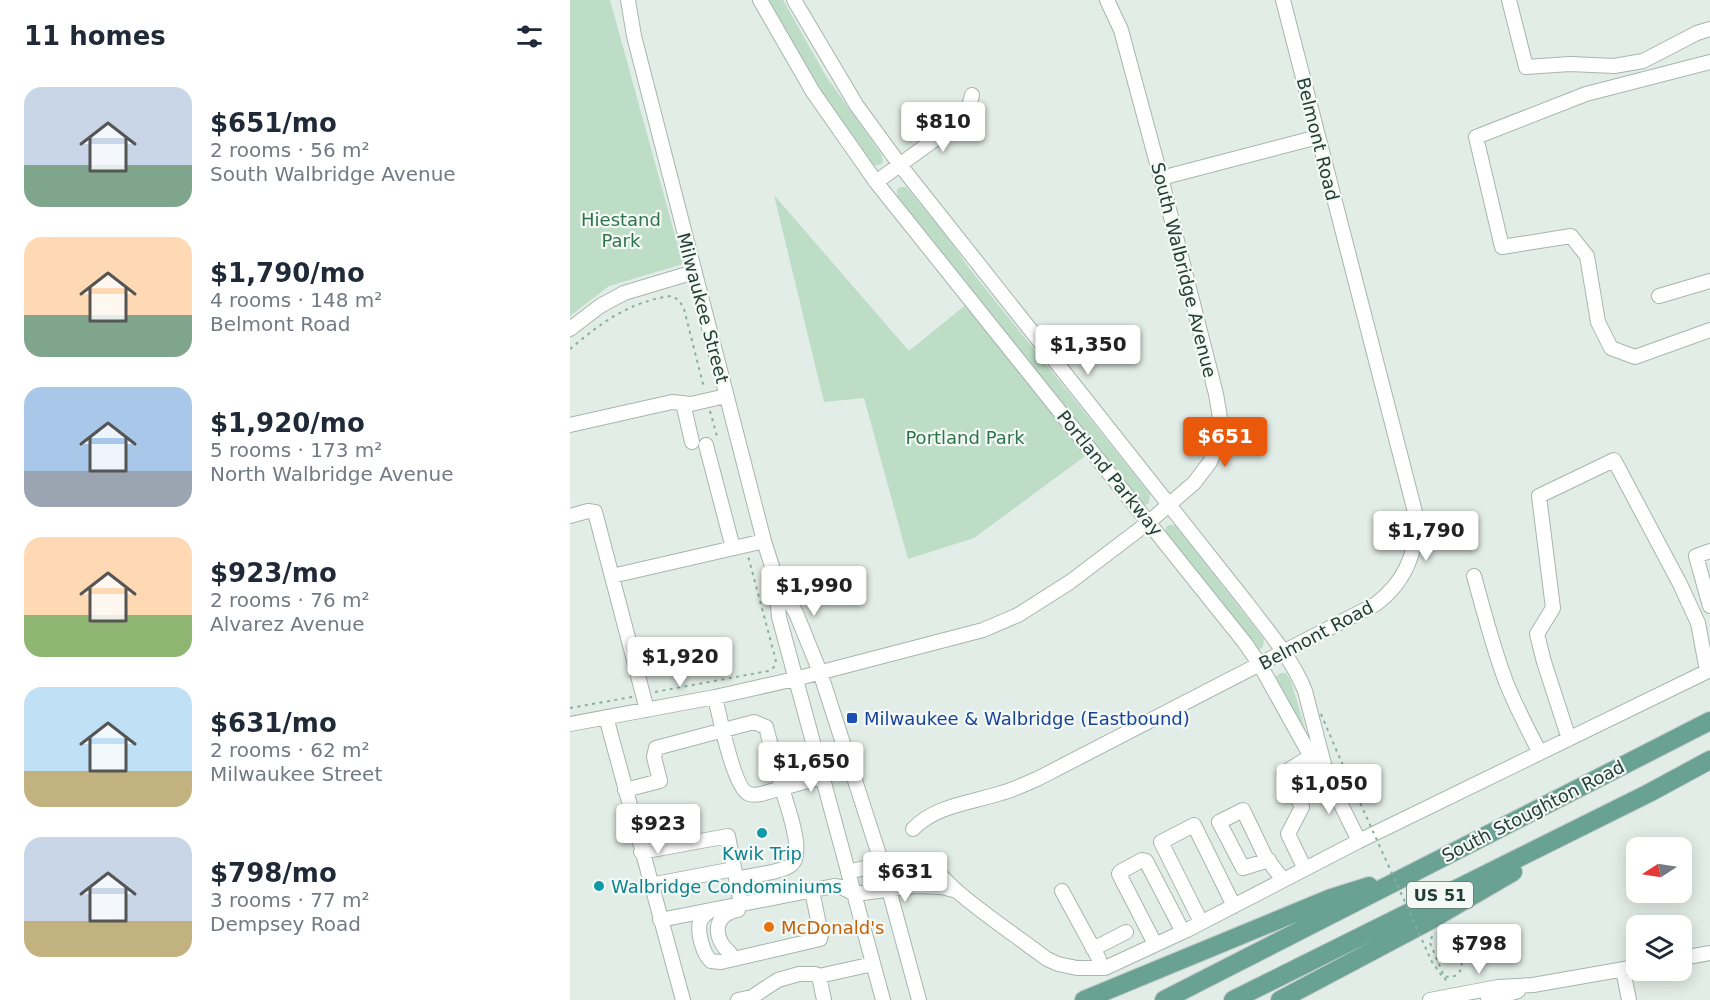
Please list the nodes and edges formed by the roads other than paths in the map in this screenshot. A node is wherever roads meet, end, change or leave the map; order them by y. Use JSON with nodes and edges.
{"nodes":[{"id":1,"x":619,"y":0,"type":"edge"},
{"id":2,"x":628,"y":0,"type":"edge"},
{"id":3,"x":760,"y":0,"type":"edge"},
{"id":4,"x":794,"y":0,"type":"edge"},
{"id":5,"x":1107,"y":0,"type":"edge"},
{"id":6,"x":1283,"y":0,"type":"edge"},
{"id":7,"x":1509,"y":0,"type":"edge"},
{"id":8,"x":1710,"y":29,"type":"edge"},
{"id":9,"x":634,"y":36,"type":"junction"},
{"id":10,"x":1710,"y":62,"type":"edge"},
{"id":11,"x":972,"y":95,"type":"dead end"},
{"id":12,"x":1318,"y":137,"type":"junction"},
{"id":13,"x":900,"y":165,"type":"junction"},
{"id":14,"x":1161,"y":178,"type":"junction"},
{"id":15,"x":876,"y":182,"type":"junction"},
{"id":16,"x":694,"y":272,"type":"junction"},
{"id":17,"x":1710,"y":281,"type":"edge"},
{"id":18,"x":1659,"y":296,"type":"dead end"},
{"id":19,"x":570,"y":329,"type":"edge"},
{"id":20,"x":1710,"y":330,"type":"edge"},
{"id":21,"x":726,"y":396,"type":"junction"},
{"id":22,"x":683,"y":403,"type":"junction"},
{"id":23,"x":570,"y":424,"type":"edge"},
{"id":24,"x":692,"y":442,"type":"dead end"},
{"id":25,"x":713,"y":445,"type":"road end"},
{"id":26,"x":1170,"y":505,"type":"junction"},
{"id":27,"x":570,"y":516,"type":"edge"},
{"id":28,"x":1149,"y":522,"type":"junction"},
{"id":29,"x":764,"y":541,"type":"junction"},
{"id":30,"x":739,"y":547,"type":"junction"},
{"id":31,"x":1710,"y":551,"type":"edge"},
{"id":32,"x":612,"y":576,"type":"junction"},
{"id":33,"x":1474,"y":576,"type":"dead end"},
{"id":34,"x":776,"y":579,"type":"junction"},
{"id":35,"x":1710,"y":606,"type":"edge"},
{"id":36,"x":1283,"y":651,"type":"junction"},
{"id":37,"x":1260,"y":665,"type":"junction"},
{"id":38,"x":1708,"y":670,"type":"edge"},
{"id":39,"x":820,"y":672,"type":"junction"},
{"id":40,"x":795,"y":679,"type":"junction"},
{"id":41,"x":715,"y":697,"type":"junction"},
{"id":42,"x":646,"y":710,"type":"junction"},
{"id":43,"x":606,"y":717,"type":"junction"},
{"id":44,"x":1710,"y":721,"type":"edge"},
{"id":45,"x":570,"y":724,"type":"edge"},
{"id":46,"x":722,"y":730,"type":"junction"},
{"id":47,"x":1569,"y":739,"type":"junction"},
{"id":48,"x":1540,"y":753,"type":"junction"},
{"id":49,"x":1311,"y":756,"type":"junction"},
{"id":50,"x":1710,"y":760,"type":"edge"},
{"id":51,"x":1327,"y":776,"type":"junction"},
{"id":52,"x":823,"y":777,"type":"junction"},
{"id":53,"x":782,"y":788,"type":"junction"},
{"id":54,"x":625,"y":790,"type":"junction"},
{"id":55,"x":1649,"y":792,"type":"junction"},
{"id":56,"x":913,"y":829,"type":"dead end"},
{"id":57,"x":1359,"y":841,"type":"junction"},
{"id":58,"x":641,"y":852,"type":"junction"},
{"id":59,"x":1269,"y":860,"type":"dead end"},
{"id":60,"x":882,"y":864,"type":"junction"},
{"id":61,"x":1422,"y":868,"type":"junction"},
{"id":62,"x":1305,"y":869,"type":"junction"},
{"id":63,"x":848,"y":873,"type":"junction"},
{"id":64,"x":735,"y":874,"type":"junction"},
{"id":65,"x":1283,"y":880,"type":"junction"},
{"id":66,"x":650,"y":885,"type":"junction"},
{"id":67,"x":888,"y":889,"type":"junction"},
{"id":68,"x":957,"y":891,"type":"junction"},
{"id":69,"x":1062,"y":891,"type":"dead end"},
{"id":70,"x":806,"y":892,"type":"junction"},
{"id":71,"x":855,"y":894,"type":"junction"},
{"id":72,"x":1234,"y":906,"type":"junction"},
{"id":73,"x":736,"y":908,"type":"junction"},
{"id":74,"x":711,"y":910,"type":"junction"},
{"id":75,"x":660,"y":920,"type":"junction"},
{"id":76,"x":1201,"y":922,"type":"junction"},
{"id":77,"x":819,"y":925,"type":"junction"},
{"id":78,"x":1126,"y":932,"type":"dead end"},
{"id":79,"x":1183,"y":932,"type":"junction"},
{"id":80,"x":1155,"y":944,"type":"junction"},
{"id":81,"x":1093,"y":949,"type":"junction"},
{"id":82,"x":1710,"y":953,"type":"edge"},
{"id":83,"x":1692,"y":956,"type":"edge"},
{"id":84,"x":873,"y":964,"type":"junction"},
{"id":85,"x":1100,"y":968,"type":"junction"},
{"id":86,"x":1626,"y":970,"type":"edge"},
{"id":87,"x":819,"y":976,"type":"junction"},
{"id":88,"x":1630,"y":981,"type":"edge"},
{"id":89,"x":1533,"y":985,"type":"junction"},
{"id":90,"x":682,"y":1000,"type":"edge"},
{"id":91,"x":738,"y":1000,"type":"edge"},
{"id":92,"x":824,"y":1000,"type":"edge"},
{"id":93,"x":883,"y":1000,"type":"edge"},
{"id":94,"x":919,"y":1000,"type":"edge"},
{"id":95,"x":1084,"y":1000,"type":"edge"},
{"id":96,"x":1164,"y":1000,"type":"edge"},
{"id":97,"x":1233,"y":1000,"type":"edge"},
{"id":98,"x":1280,"y":1000,"type":"edge"},
{"id":99,"x":1430,"y":1000,"type":"edge"},
{"id":100,"x":1488,"y":1000,"type":"edge"},
{"id":101,"x":1629,"y":1000,"type":"edge"}],
"edges":[{"from":1,"to":9,"type":"street","name":"Milwaukee Street"},
{"from":2,"to":9,"type":"street","name":"Milwaukee Street"},
{"from":3,"to":15,"type":"street","name":"Portland Parkway"},
{"from":4,"to":13,"type":"street","name":"Portland Parkway"},
{"from":5,"to":14,"type":"street","name":"South Walbridge Avenue"},
{"from":6,"to":12,"type":"street","name":"Belmont Road"},
{"from":7,"to":8,"type":"street"},
{"from":9,"to":16,"type":"street","name":"Milwaukee Street"},
{"from":10,"to":20,"type":"street"},
{"from":11,"to":13,"type":"street"},
{"from":12,"to":14,"type":"street"},
{"from":12,"to":36,"type":"street","name":"Belmont Road"},
{"from":13,"to":15,"type":"street"},
{"from":13,"to":26,"type":"street","name":"Portland Parkway"},
{"from":14,"to":26,"type":"street","name":"South Walbridge Avenue"},
{"from":15,"to":28,"type":"street","name":"Portland Parkway"},
{"from":16,"to":19,"type":"street"},
{"from":16,"to":21,"type":"street","name":"Milwaukee Street"},
{"from":17,"to":18,"type":"street"},
{"from":21,"to":22,"type":"street"},
{"from":21,"to":29,"type":"street","name":"Milwaukee Street"},
{"from":22,"to":23,"type":"street"},
{"from":22,"to":24,"type":"street"},
{"from":25,"to":30,"type":"street"},
{"from":26,"to":28,"type":"street","name":"South Walbridge Avenue"},
{"from":26,"to":36,"type":"street","name":"Portland Parkway"},
{"from":27,"to":32,"type":"street"},
{"from":28,"to":37,"type":"street","name":"Portland Parkway"},
{"from":28,"to":39,"type":"street","name":"South Walbridge Avenue"},
{"from":29,"to":30,"type":"street"},
{"from":29,"to":34,"type":"street","name":"Milwaukee Street"},
{"from":30,"to":32,"type":"street"},
{"from":31,"to":35,"type":"street"},
{"from":32,"to":42,"type":"street"},
{"from":33,"to":48,"type":"street"},
{"from":34,"to":39,"type":"street","name":"Milwaukee Street"},
{"from":34,"to":40,"type":"street","name":"Milwaukee Street"},
{"from":36,"to":37,"type":"street","name":"Belmont Road"},
{"from":36,"to":51,"type":"street","name":"Portland Parkway"},
{"from":37,"to":49,"type":"street","name":"Portland Parkway"},
{"from":37,"to":56,"type":"street","name":"Belmont Road"},
{"from":38,"to":47,"type":"street"},
{"from":38,"to":47,"type":"street"},
{"from":39,"to":40,"type":"street","name":"South Walbridge Avenue"},
{"from":39,"to":60,"type":"street","name":"Milwaukee Street"},
{"from":40,"to":41,"type":"street","name":"South Walbridge Avenue"},
{"from":40,"to":52,"type":"street","name":"Milwaukee Street"},
{"from":41,"to":42,"type":"street","name":"South Walbridge Avenue"},
{"from":41,"to":46,"type":"street"},
{"from":42,"to":43,"type":"street","name":"South Walbridge Avenue"},
{"from":43,"to":45,"type":"street","name":"South Walbridge Avenue"},
{"from":43,"to":54,"type":"street"},
{"from":44,"to":61,"type":"main road","name":"South Stoughton Road","number":"US 51"},
{"from":46,"to":53,"type":"street"},
{"from":46,"to":53,"type":"street"},
{"from":46,"to":54,"type":"street"},
{"from":47,"to":48,"type":"street"},
{"from":48,"to":57,"type":"street"},
{"from":49,"to":51,"type":"street","name":"Portland Parkway"},
{"from":49,"to":62,"type":"street"},
{"from":50,"to":55,"type":"main road","name":"South Stoughton Road","number":"US 51"},
{"from":51,"to":57,"type":"street","name":"Portland Parkway"},
{"from":52,"to":53,"type":"street"},
{"from":52,"to":63,"type":"street","name":"Milwaukee Street"},
{"from":53,"to":64,"type":"street"},
{"from":54,"to":58,"type":"street"},
{"from":55,"to":97,"type":"main road","name":"South Stoughton Road","number":"US 51"},
{"from":55,"to":98,"type":"main road"},
{"from":57,"to":62,"type":"street"},
{"from":58,"to":64,"type":"street"},
{"from":58,"to":66,"type":"street"},
{"from":59,"to":65,"type":"street"},
{"from":60,"to":63,"type":"street"},
{"from":60,"to":67,"type":"street","name":"Milwaukee Street"},
{"from":60,"to":68,"type":"street"},
{"from":61,"to":95,"type":"main road"},
{"from":61,"to":96,"type":"main road","name":"South Stoughton Road","number":"US 51"},
{"from":62,"to":65,"type":"street"},
{"from":63,"to":71,"type":"street","name":"Milwaukee Street"},
{"from":64,"to":66,"type":"street"},
{"from":64,"to":73,"type":"street"},
{"from":65,"to":72,"type":"street"},
{"from":66,"to":75,"type":"street"},
{"from":67,"to":68,"type":"street"},
{"from":67,"to":71,"type":"street"},
{"from":67,"to":94,"type":"street","name":"Milwaukee Street"},
{"from":68,"to":85,"type":"street"},
{"from":69,"to":81,"type":"street"},
{"from":70,"to":71,"type":"street"},
{"from":70,"to":73,"type":"street"},
{"from":70,"to":77,"type":"street"},
{"from":71,"to":84,"type":"street","name":"Milwaukee Street"},
{"from":72,"to":76,"type":"street"},
{"from":72,"to":76,"type":"street"},
{"from":73,"to":74,"type":"street"},
{"from":73,"to":77,"type":"street"},
{"from":74,"to":75,"type":"street"},
{"from":74,"to":77,"type":"street"},
{"from":75,"to":90,"type":"street"},
{"from":76,"to":79,"type":"street"},
{"from":78,"to":81,"type":"street"},
{"from":79,"to":80,"type":"street"},
{"from":79,"to":80,"type":"street"},
{"from":80,"to":85,"type":"street"},
{"from":81,"to":85,"type":"street"},
{"from":82,"to":83,"type":"street"},
{"from":84,"to":87,"type":"street"},
{"from":84,"to":93,"type":"street","name":"Milwaukee Street"},
{"from":86,"to":89,"type":"street"},
{"from":87,"to":91,"type":"street"},
{"from":87,"to":92,"type":"street"},
{"from":88,"to":101,"type":"street"},
{"from":89,"to":99,"type":"street"},
{"from":89,"to":100,"type":"street"}]}
